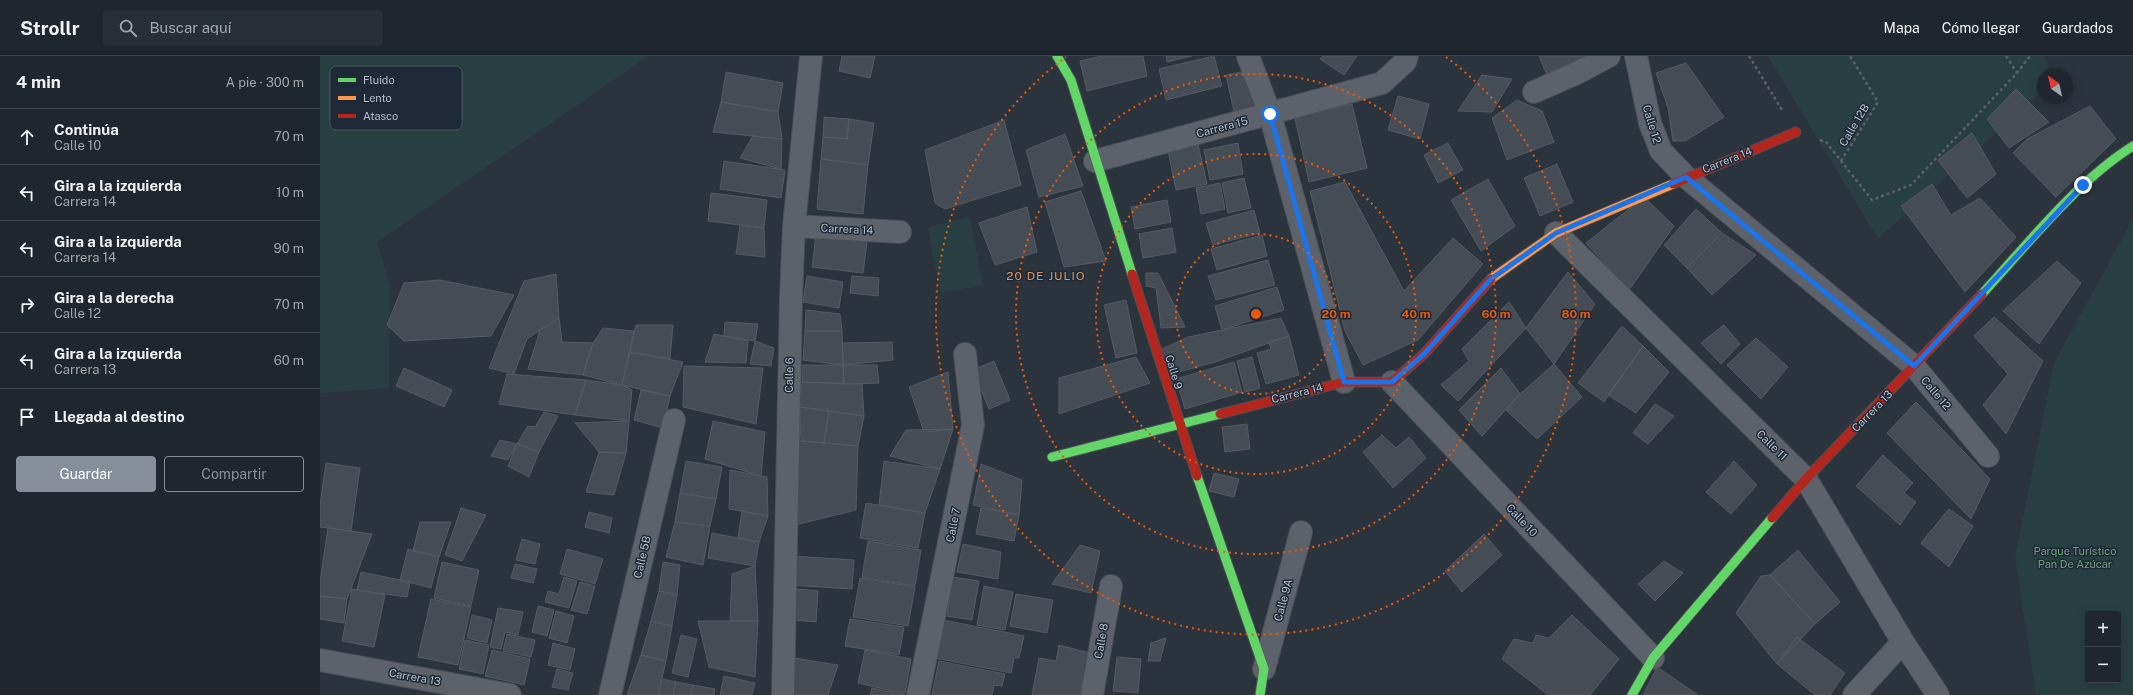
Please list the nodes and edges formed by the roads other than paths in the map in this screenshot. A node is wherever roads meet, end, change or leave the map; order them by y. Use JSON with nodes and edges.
{"nodes":[{"id":1,"x":811,"y":56,"type":"edge"},
{"id":2,"x":1057,"y":56,"type":"edge"},
{"id":3,"x":1248,"y":56,"type":"edge"},
{"id":4,"x":1407,"y":56,"type":"edge"},
{"id":5,"x":1609,"y":56,"type":"edge"},
{"id":6,"x":1636,"y":56,"type":"edge"},
{"id":7,"x":1534,"y":92,"type":"dead end"},
{"id":8,"x":1270,"y":114,"type":"junction"},
{"id":9,"x":1796,"y":132,"type":"road end"},
{"id":10,"x":2133,"y":146,"type":"edge"},
{"id":11,"x":1095,"y":161,"type":"junction"},
{"id":12,"x":1686,"y":177,"type":"junction"},
{"id":13,"x":794,"y":226,"type":"junction"},
{"id":14,"x":900,"y":232,"type":"dead end"},
{"id":15,"x":1556,"y":233,"type":"junction"},
{"id":16,"x":965,"y":354,"type":"dead end"},
{"id":17,"x":1914,"y":366,"type":"junction"},
{"id":18,"x":1344,"y":382,"type":"junction"},
{"id":19,"x":1392,"y":382,"type":"junction"},
{"id":20,"x":674,"y":420,"type":"dead end"},
{"id":21,"x":1178,"y":423,"type":"junction"},
{"id":22,"x":1988,"y":456,"type":"dead end"},
{"id":23,"x":1052,"y":457,"type":"dead end"},
{"id":24,"x":1806,"y":479,"type":"junction"},
{"id":25,"x":1301,"y":532,"type":"dead end"},
{"id":26,"x":1111,"y":586,"type":"dead end"},
{"id":27,"x":1903,"y":642,"type":"junction"},
{"id":28,"x":1653,"y":658,"type":"junction"},
{"id":29,"x":320,"y":660,"type":"edge"},
{"id":30,"x":1264,"y":669,"type":"junction"},
{"id":31,"x":488,"y":693,"type":"edge"},
{"id":32,"x":510,"y":695,"type":"edge"},
{"id":33,"x":610,"y":695,"type":"edge"},
{"id":34,"x":783,"y":695,"type":"edge"},
{"id":35,"x":918,"y":695,"type":"edge"},
{"id":36,"x":1092,"y":695,"type":"edge"},
{"id":37,"x":1260,"y":695,"type":"edge"},
{"id":38,"x":1632,"y":695,"type":"edge"},
{"id":39,"x":1854,"y":695,"type":"edge"},
{"id":40,"x":1938,"y":695,"type":"edge"}],
"edges":[{"from":1,"to":13,"type":"street","name":"Calle 6"},
{"from":2,"to":11,"type":"street","name":"Calle 9"},
{"from":3,"to":8,"type":"street"},
{"from":4,"to":8,"type":"street","name":"Carrera 15"},
{"from":5,"to":7,"type":"street"},
{"from":6,"to":12,"type":"street","name":"Calle 12"},
{"from":8,"to":11,"type":"street","name":"Carrera 15"},
{"from":8,"to":18,"type":"street"},
{"from":9,"to":12,"type":"street","name":"Carrera 14"},
{"from":10,"to":17,"type":"street","name":"Carrera 13"},
{"from":11,"to":21,"type":"street","name":"Calle 9"},
{"from":12,"to":15,"type":"street","name":"Carrera 14"},
{"from":12,"to":17,"type":"street","name":"Calle 12"},
{"from":13,"to":14,"type":"street","name":"Carrera 14"},
{"from":13,"to":34,"type":"street","name":"Calle 6"},
{"from":15,"to":19,"type":"street","name":"Carrera 14"},
{"from":15,"to":24,"type":"street","name":"Calle 11"},
{"from":16,"to":35,"type":"street","name":"Calle 7"},
{"from":17,"to":22,"type":"street","name":"Calle 12"},
{"from":17,"to":24,"type":"street","name":"Carrera 13"},
{"from":18,"to":19,"type":"street","name":"Carrera 14"},
{"from":18,"to":21,"type":"street","name":"Carrera 14"},
{"from":19,"to":28,"type":"street","name":"Calle 10"},
{"from":20,"to":33,"type":"street","name":"Calle 5B"},
{"from":21,"to":23,"type":"street","name":"Carrera 14"},
{"from":21,"to":30,"type":"street","name":"Calle 9"},
{"from":24,"to":27,"type":"street","name":"Calle 11"},
{"from":24,"to":28,"type":"street","name":"Carrera 13"},
{"from":25,"to":30,"type":"street","name":"Calle 9A"},
{"from":26,"to":36,"type":"street","name":"Calle 8"},
{"from":27,"to":39,"type":"street"},
{"from":27,"to":40,"type":"street","name":"Calle 11"},
{"from":28,"to":38,"type":"street","name":"Carrera 13"},
{"from":29,"to":31,"type":"street","name":"Carrera 13"},
{"from":30,"to":37,"type":"street","name":"Calle 9"},
{"from":31,"to":32,"type":"street","name":"Carrera 13"}]}
